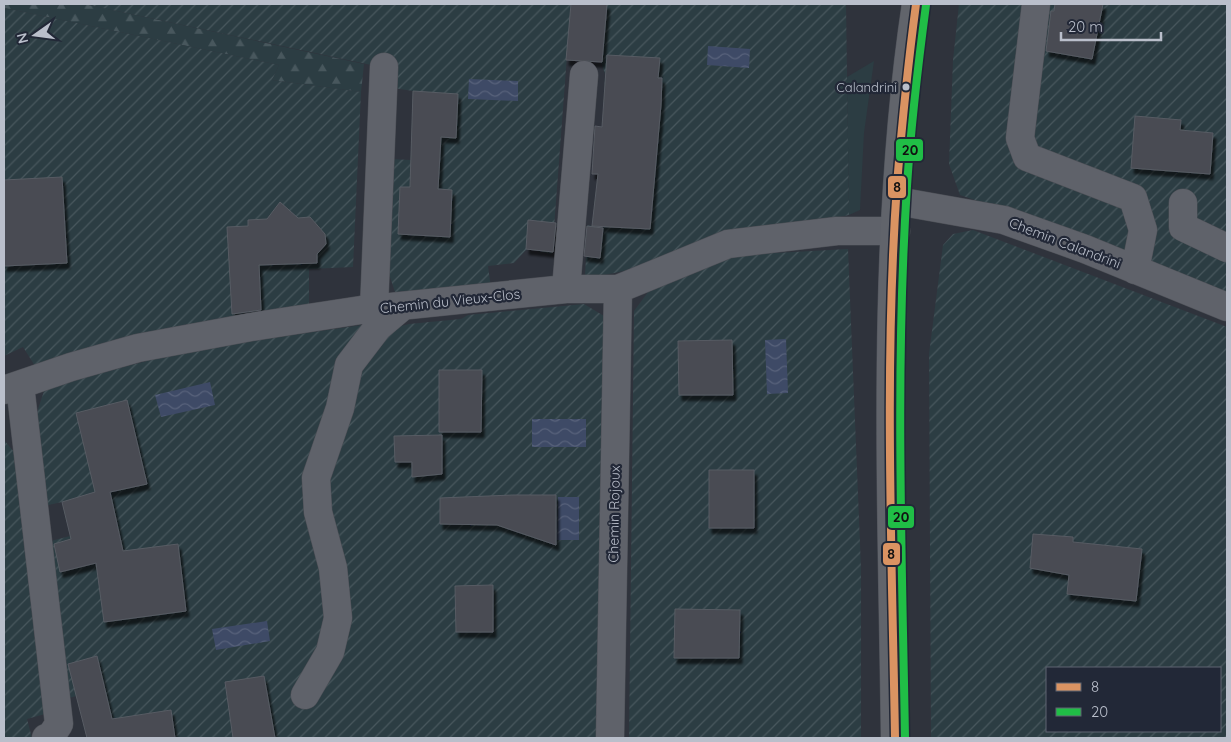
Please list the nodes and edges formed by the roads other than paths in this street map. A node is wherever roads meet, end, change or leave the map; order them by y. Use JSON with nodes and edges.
{"nodes":[{"id":1,"x":916,"y":4,"type":"edge"},
{"id":2,"x":1036,"y":4,"type":"edge"},
{"id":3,"x":384,"y":67,"type":"dead end"},
{"id":4,"x":584,"y":75,"type":"dead end"},
{"id":5,"x":897,"y":201,"type":"junction"},
{"id":6,"x":1183,"y":203,"type":"dead end"},
{"id":7,"x":896,"y":231,"type":"junction"},
{"id":8,"x":1227,"y":248,"type":"edge"},
{"id":9,"x":1135,"y":270,"type":"junction"},
{"id":10,"x":566,"y":289,"type":"junction"},
{"id":11,"x":618,"y":289,"type":"junction"},
{"id":12,"x":404,"y":306,"type":"junction"},
{"id":13,"x":1227,"y":307,"type":"edge"},
{"id":14,"x":374,"y":308,"type":"junction"},
{"id":15,"x":12,"y":387,"type":"edge"},
{"id":16,"x":305,"y":695,"type":"dead end"},
{"id":17,"x":46,"y":738,"type":"edge"},
{"id":18,"x":610,"y":738,"type":"edge"},
{"id":19,"x":895,"y":738,"type":"edge"}],
"edges":[{"from":1,"to":5,"type":"main road"},
{"from":2,"to":9,"type":"street"},
{"from":3,"to":14,"type":"street"},
{"from":4,"to":10,"type":"street"},
{"from":5,"to":7,"type":"main road"},
{"from":5,"to":9,"type":"street","name":"Chemin Calandrini"},
{"from":6,"to":8,"type":"street"},
{"from":7,"to":11,"type":"street","name":"Chemin du Vieux-Clos"},
{"from":7,"to":19,"type":"main road"},
{"from":9,"to":13,"type":"street","name":"Chemin Calandrini"},
{"from":10,"to":11,"type":"street","name":"Chemin du Vieux-Clos"},
{"from":10,"to":12,"type":"street","name":"Chemin du Vieux-Clos"},
{"from":11,"to":18,"type":"street","name":"Chemin Rojoux"},
{"from":12,"to":14,"type":"street","name":"Chemin du Vieux-Clos"},
{"from":12,"to":16,"type":"street"},
{"from":14,"to":15,"type":"street","name":"Chemin du Vieux-Clos"},
{"from":15,"to":17,"type":"street"}]}
